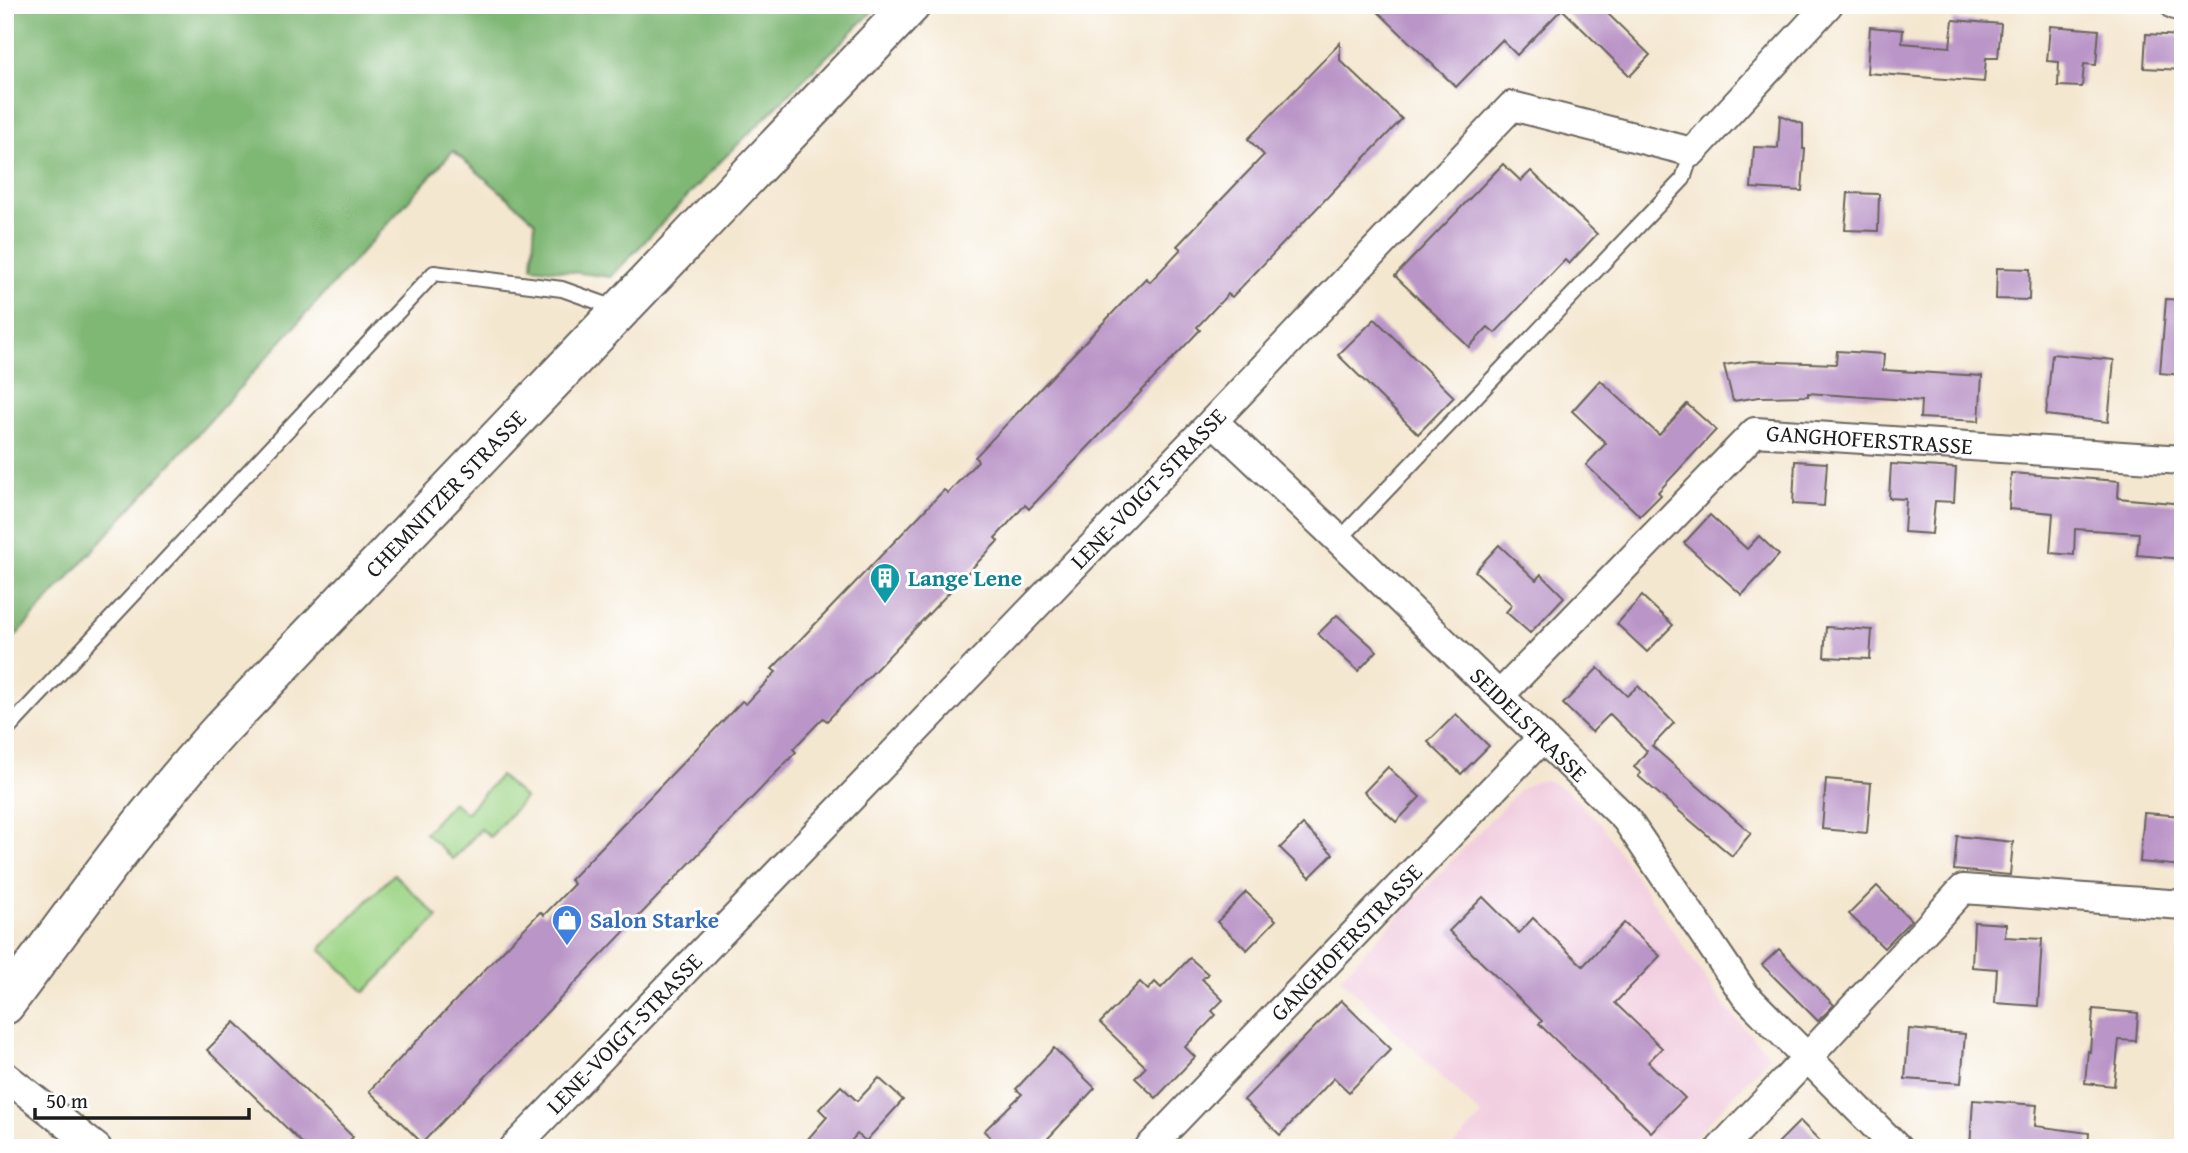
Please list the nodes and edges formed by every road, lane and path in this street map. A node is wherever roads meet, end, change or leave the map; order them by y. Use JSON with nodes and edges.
{"nodes":[{"id":1,"x":911,"y":5,"type":"edge"},
{"id":2,"x":1828,"y":5,"type":"edge"},
{"id":3,"x":2175,"y":5,"type":"edge"},
{"id":4,"x":2183,"y":6,"type":"edge"},
{"id":5,"x":1692,"y":152,"type":"junction"},
{"id":6,"x":619,"y":310,"type":"junction"},
{"id":7,"x":1213,"y":421,"type":"junction"},
{"id":8,"x":2183,"y":460,"type":"edge"},
{"id":9,"x":1339,"y":540,"type":"junction"},
{"id":10,"x":1500,"y":695,"type":"junction"},
{"id":11,"x":5,"y":732,"type":"edge"},
{"id":12,"x":1544,"y":737,"type":"junction"},
{"id":13,"x":2183,"y":905,"type":"edge"},
{"id":14,"x":5,"y":1004,"type":"edge"},
{"id":15,"x":1807,"y":1058,"type":"junction"},
{"id":16,"x":5,"y":1076,"type":"edge"},
{"id":17,"x":97,"y":1148,"type":"edge"},
{"id":18,"x":514,"y":1148,"type":"edge"},
{"id":19,"x":1149,"y":1148,"type":"edge"},
{"id":20,"x":1721,"y":1148,"type":"edge"},
{"id":21,"x":1897,"y":1148,"type":"edge"}],
"edges":[{"from":1,"to":6,"type":"main road","name":"CHEMNITZER STRASSE"},
{"from":2,"to":5,"type":"street"},
{"from":3,"to":4,"type":"street"},
{"from":5,"to":7,"type":"street","name":"LENE-VOIGT-STRASSE"},
{"from":5,"to":9,"type":"lane"},
{"from":6,"to":11,"type":"lane"},
{"from":6,"to":14,"type":"main road","name":"CHEMNITZER STRASSE"},
{"from":7,"to":9,"type":"street","name":"SEIDELSTRASSE"},
{"from":7,"to":18,"type":"street","name":"LENE-VOIGT-STRASSE"},
{"from":8,"to":10,"type":"street","name":"GANGHOFERSTRASSE"},
{"from":9,"to":10,"type":"street","name":"SEIDELSTRASSE"},
{"from":10,"to":12,"type":"street","name":"SEIDELSTRASSE"},
{"from":12,"to":15,"type":"street","name":"SEIDELSTRASSE"},
{"from":12,"to":19,"type":"street","name":"GANGHOFERSTRASSE"},
{"from":13,"to":15,"type":"street"},
{"from":15,"to":20,"type":"street"},
{"from":15,"to":21,"type":"street","name":"SEIDELSTRASSE"},
{"from":16,"to":17,"type":"street"}]}
